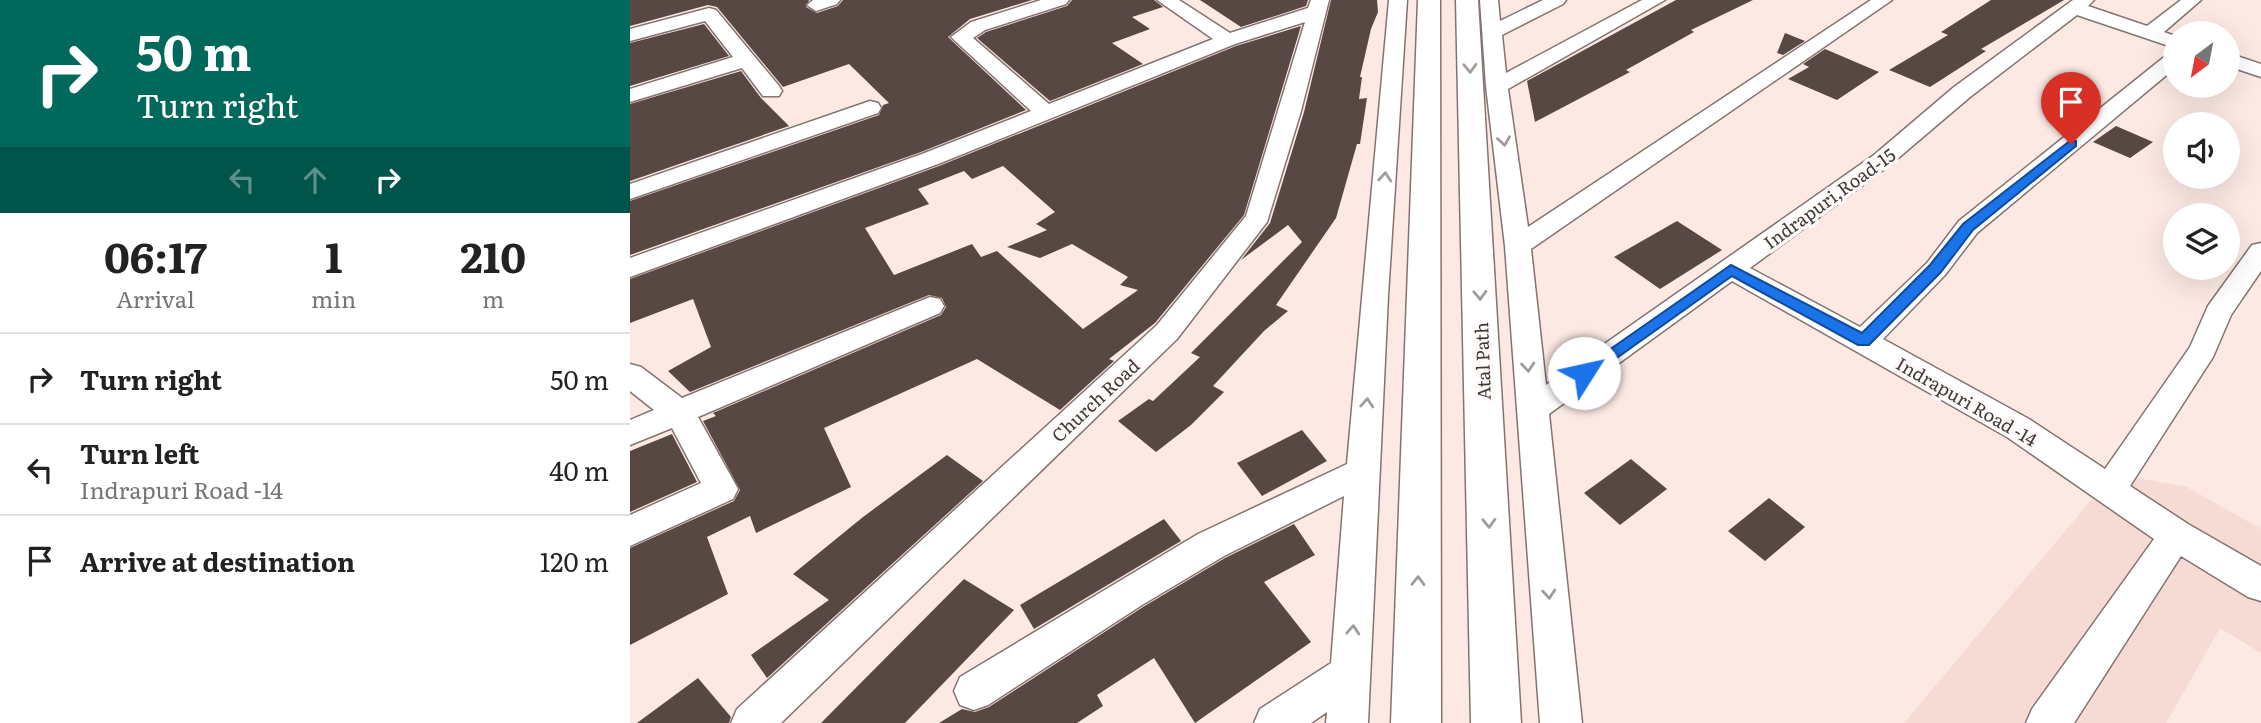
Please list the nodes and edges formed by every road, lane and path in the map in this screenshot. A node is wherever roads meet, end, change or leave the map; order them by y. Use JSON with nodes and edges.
{"nodes":[{"id":1,"x":1060,"y":0,"type":"edge"},
{"id":2,"x":1166,"y":0,"type":"edge"},
{"id":3,"x":1398,"y":0,"type":"edge"},
{"id":4,"x":1429,"y":0,"type":"edge"},
{"id":5,"x":1467,"y":0,"type":"edge"},
{"id":6,"x":1489,"y":0,"type":"edge"},
{"id":7,"x":1557,"y":0,"type":"edge"},
{"id":8,"x":1656,"y":0,"type":"edge"},
{"id":9,"x":1883,"y":0,"type":"edge"},
{"id":10,"x":2192,"y":0,"type":"edge"},
{"id":11,"x":2080,"y":4,"type":"edge"},
{"id":12,"x":1318,"y":6,"type":"edge"},
{"id":13,"x":1492,"y":33,"type":"junction"},
{"id":14,"x":2151,"y":33,"type":"junction"},
{"id":15,"x":630,"y":36,"type":"edge"},
{"id":16,"x":2163,"y":38,"type":"edge"},
{"id":17,"x":1228,"y":40,"type":"junction"},
{"id":18,"x":745,"y":60,"type":"junction"},
{"id":19,"x":2240,"y":64,"type":"edge"},
{"id":20,"x":2163,"y":68,"type":"edge"},
{"id":21,"x":2261,"y":71,"type":"edge"},
{"id":22,"x":1497,"y":86,"type":"junction"},
{"id":23,"x":771,"y":91,"type":"dead end"},
{"id":24,"x":630,"y":96,"type":"edge"},
{"id":25,"x":870,"y":108,"type":"dead end"},
{"id":26,"x":1045,"y":112,"type":"junction"},
{"id":27,"x":630,"y":192,"type":"edge"},
{"id":28,"x":1518,"y":246,"type":"junction"},
{"id":29,"x":2261,"y":251,"type":"edge"},
{"id":30,"x":630,"y":268,"type":"edge"},
{"id":31,"x":1731,"y":269,"type":"junction"},
{"id":32,"x":930,"y":306,"type":"dead end"},
{"id":33,"x":1863,"y":341,"type":"junction"},
{"id":34,"x":630,"y":375,"type":"edge"},
{"id":35,"x":1531,"y":411,"type":"junction"},
{"id":36,"x":679,"y":412,"type":"junction"},
{"id":37,"x":630,"y":433,"type":"edge"},
{"id":38,"x":1363,"y":471,"type":"junction"},
{"id":39,"x":2109,"y":491,"type":"junction"},
{"id":40,"x":630,"y":531,"type":"edge"},
{"id":41,"x":2176,"y":535,"type":"junction"},
{"id":42,"x":2261,"y":585,"type":"edge"},
{"id":43,"x":1350,"y":673,"type":"junction"},
{"id":44,"x":974,"y":691,"type":"dead end"},
{"id":45,"x":752,"y":723,"type":"edge"},
{"id":46,"x":1275,"y":723,"type":"edge"},
{"id":47,"x":1347,"y":723,"type":"edge"},
{"id":48,"x":1416,"y":723,"type":"edge"},
{"id":49,"x":1496,"y":723,"type":"edge"},
{"id":50,"x":1561,"y":723,"type":"edge"},
{"id":51,"x":2048,"y":723,"type":"edge"}],
"edges":[{"from":1,"to":26,"type":"street"},
{"from":2,"to":17,"type":"street"},
{"from":38,"to":3,"type":"street","one_way":true},
{"from":48,"to":4,"type":"main road","one_way":true},
{"from":5,"to":49,"type":"main road","name":"Atal Path","one_way":true},
{"from":6,"to":13,"type":"street"},
{"from":7,"to":13,"type":"street"},
{"from":8,"to":22,"type":"street"},
{"from":9,"to":28,"type":"street"},
{"from":10,"to":14,"type":"street"},
{"from":11,"to":14,"type":"street"},
{"from":11,"to":31,"type":"street","name":"Indrapuri,Road-15"},
{"from":12,"to":17,"type":"street"},
{"from":12,"to":45,"type":"street","name":"Church Road"},
{"from":13,"to":22,"type":"street"},
{"from":14,"to":16,"type":"street"},
{"from":15,"to":18,"type":"street"},
{"from":17,"to":26,"type":"street"},
{"from":18,"to":23,"type":"street"},
{"from":18,"to":24,"type":"street"},
{"from":19,"to":21,"type":"street"},
{"from":20,"to":33,"type":"street"},
{"from":22,"to":28,"type":"street","one_way":true},
{"from":25,"to":27,"type":"street"},
{"from":26,"to":30,"type":"street"},
{"from":28,"to":35,"type":"street","one_way":true},
{"from":29,"to":39,"type":"street"},
{"from":31,"to":33,"type":"street"},
{"from":31,"to":35,"type":"street","name":"Indrapuri,Road-15"},
{"from":32,"to":36,"type":"street"},
{"from":33,"to":39,"type":"street","name":"Indrapuri Road -14"},
{"from":34,"to":36,"type":"street"},
{"from":35,"to":50,"type":"street","one_way":true},
{"from":36,"to":37,"type":"street"},
{"from":36,"to":40,"type":"street"},
{"from":43,"to":38,"type":"street","one_way":true},
{"from":38,"to":44,"type":"street"},
{"from":39,"to":41,"type":"street","name":"Indrapuri Road -14"},
{"from":41,"to":42,"type":"street"},
{"from":41,"to":51,"type":"street"},
{"from":43,"to":46,"type":"street"},
{"from":43,"to":47,"type":"street"}]}
